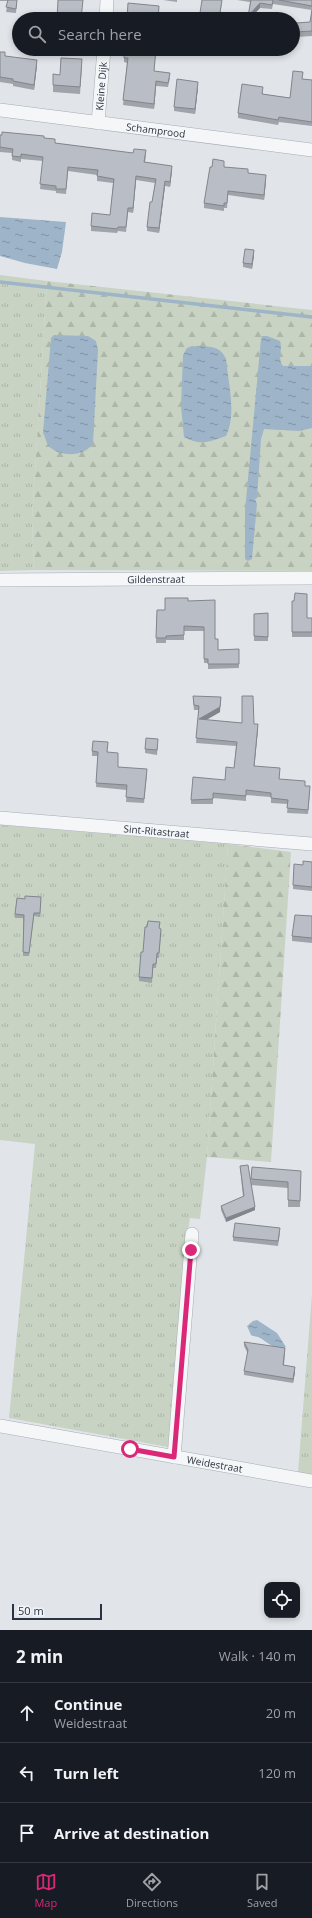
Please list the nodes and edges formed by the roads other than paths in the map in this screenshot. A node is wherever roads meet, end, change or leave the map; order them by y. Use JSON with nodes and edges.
{"nodes":[{"id":1,"x":107,"y":0,"type":"edge"},
{"id":2,"x":106,"y":12,"type":"edge"},
{"id":3,"x":103,"y":56,"type":"edge"},
{"id":4,"x":0,"y":110,"type":"edge"},
{"id":5,"x":98,"y":123,"type":"junction"},
{"id":6,"x":312,"y":150,"type":"edge"},
{"id":7,"x":312,"y":578,"type":"edge"},
{"id":8,"x":0,"y":580,"type":"edge"},
{"id":9,"x":0,"y":818,"type":"edge"},
{"id":10,"x":312,"y":844,"type":"edge"},
{"id":11,"x":192,"y":1234,"type":"dead end"},
{"id":12,"x":0,"y":1426,"type":"edge"},
{"id":13,"x":174,"y":1457,"type":"junction"},
{"id":14,"x":312,"y":1481,"type":"edge"}],
"edges":[{"from":1,"to":2,"type":"street"},
{"from":3,"to":5,"type":"street","name":"Kleine Dijk"},
{"from":4,"to":5,"type":"street","name":"Schamprood"},
{"from":5,"to":6,"type":"street","name":"Schamprood"},
{"from":7,"to":8,"type":"street","name":"Gildenstraat"},
{"from":9,"to":10,"type":"street","name":"Sint-Ritastraat"},
{"from":11,"to":13,"type":"street"},
{"from":12,"to":13,"type":"street","name":"Weidestraat"},
{"from":13,"to":14,"type":"street","name":"Weidestraat"}]}
